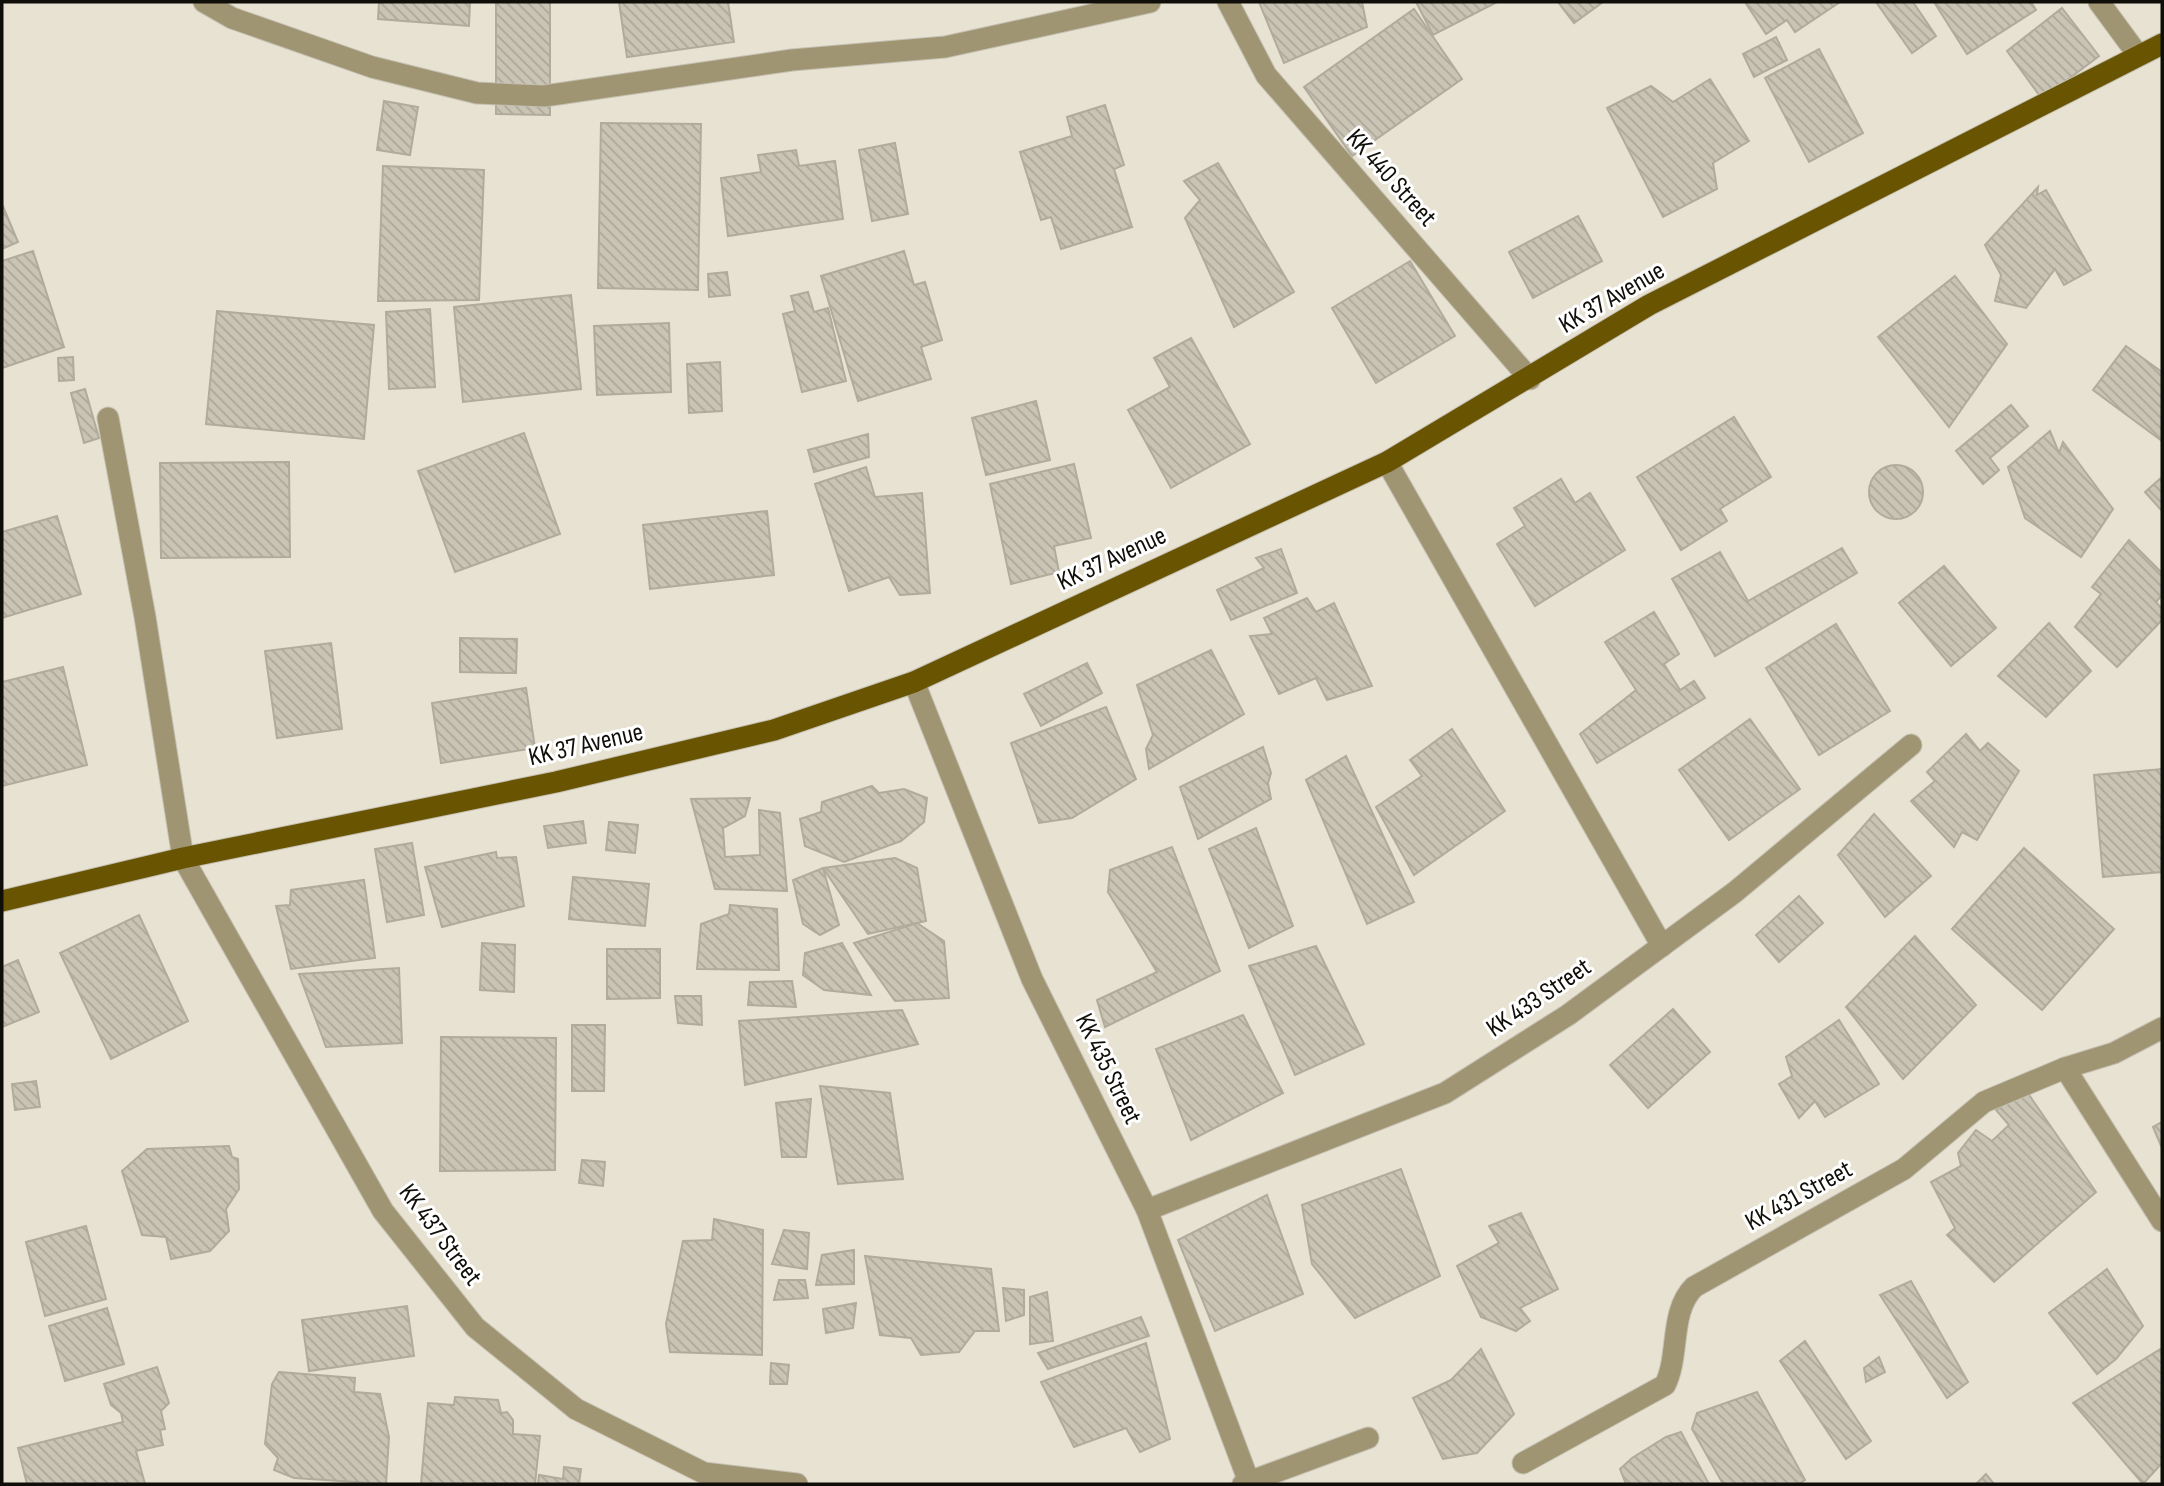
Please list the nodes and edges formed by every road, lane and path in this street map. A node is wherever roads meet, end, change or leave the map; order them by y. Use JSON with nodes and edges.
{"nodes":[{"id":1,"x":204,"y":2,"type":"edge"},
{"id":2,"x":1150,"y":2,"type":"edge"},
{"id":3,"x":1228,"y":2,"type":"edge"},
{"id":4,"x":2099,"y":2,"type":"edge"},
{"id":5,"x":2162,"y":44,"type":"edge"},
{"id":6,"x":2138,"y":55,"type":"junction"},
{"id":7,"x":1530,"y":379,"type":"junction"},
{"id":8,"x":108,"y":418,"type":"dead end"},
{"id":9,"x":1387,"y":462,"type":"junction"},
{"id":10,"x":914,"y":682,"type":"junction"},
{"id":11,"x":1911,"y":746,"type":"dead end"},
{"id":12,"x":183,"y":858,"type":"junction"},
{"id":13,"x":2,"y":901,"type":"edge"},
{"id":14,"x":1662,"y":946,"type":"junction"},
{"id":15,"x":2162,"y":1028,"type":"edge"},
{"id":16,"x":2065,"y":1068,"type":"junction"},
{"id":17,"x":1147,"y":1210,"type":"junction"},
{"id":18,"x":2162,"y":1221,"type":"edge"},
{"id":19,"x":1368,"y":1438,"type":"dead end"},
{"id":20,"x":1523,"y":1463,"type":"dead end"},
{"id":21,"x":1246,"y":1483,"type":"edge"},
{"id":22,"x":797,"y":1484,"type":"edge"}],
"edges":[{"from":1,"to":2,"type":"street"},
{"from":3,"to":7,"type":"street","name":"KK 440 Street"},
{"from":4,"to":6,"type":"street"},
{"from":5,"to":6,"type":"main road","name":"KK 37 Avenue"},
{"from":6,"to":7,"type":"main road","name":"KK 37 Avenue"},
{"from":7,"to":9,"type":"main road","name":"KK 37 Avenue"},
{"from":8,"to":12,"type":"street"},
{"from":9,"to":10,"type":"main road","name":"KK 37 Avenue"},
{"from":9,"to":14,"type":"street"},
{"from":10,"to":12,"type":"main road","name":"KK 37 Avenue"},
{"from":10,"to":17,"type":"street","name":"KK 435 Street"},
{"from":11,"to":14,"type":"street","name":"KK 433 Street"},
{"from":12,"to":13,"type":"main road","name":"KK 37 Avenue"},
{"from":12,"to":22,"type":"street","name":"KK 437 Street"},
{"from":14,"to":17,"type":"street","name":"KK 433 Street"},
{"from":15,"to":16,"type":"street","name":"KK 431 Street"},
{"from":16,"to":18,"type":"street"},
{"from":16,"to":20,"type":"street","name":"KK 431 Street"},
{"from":17,"to":21,"type":"street","name":"KK 435 Street"},
{"from":19,"to":21,"type":"street","name":"KK 435 Street"}]}
